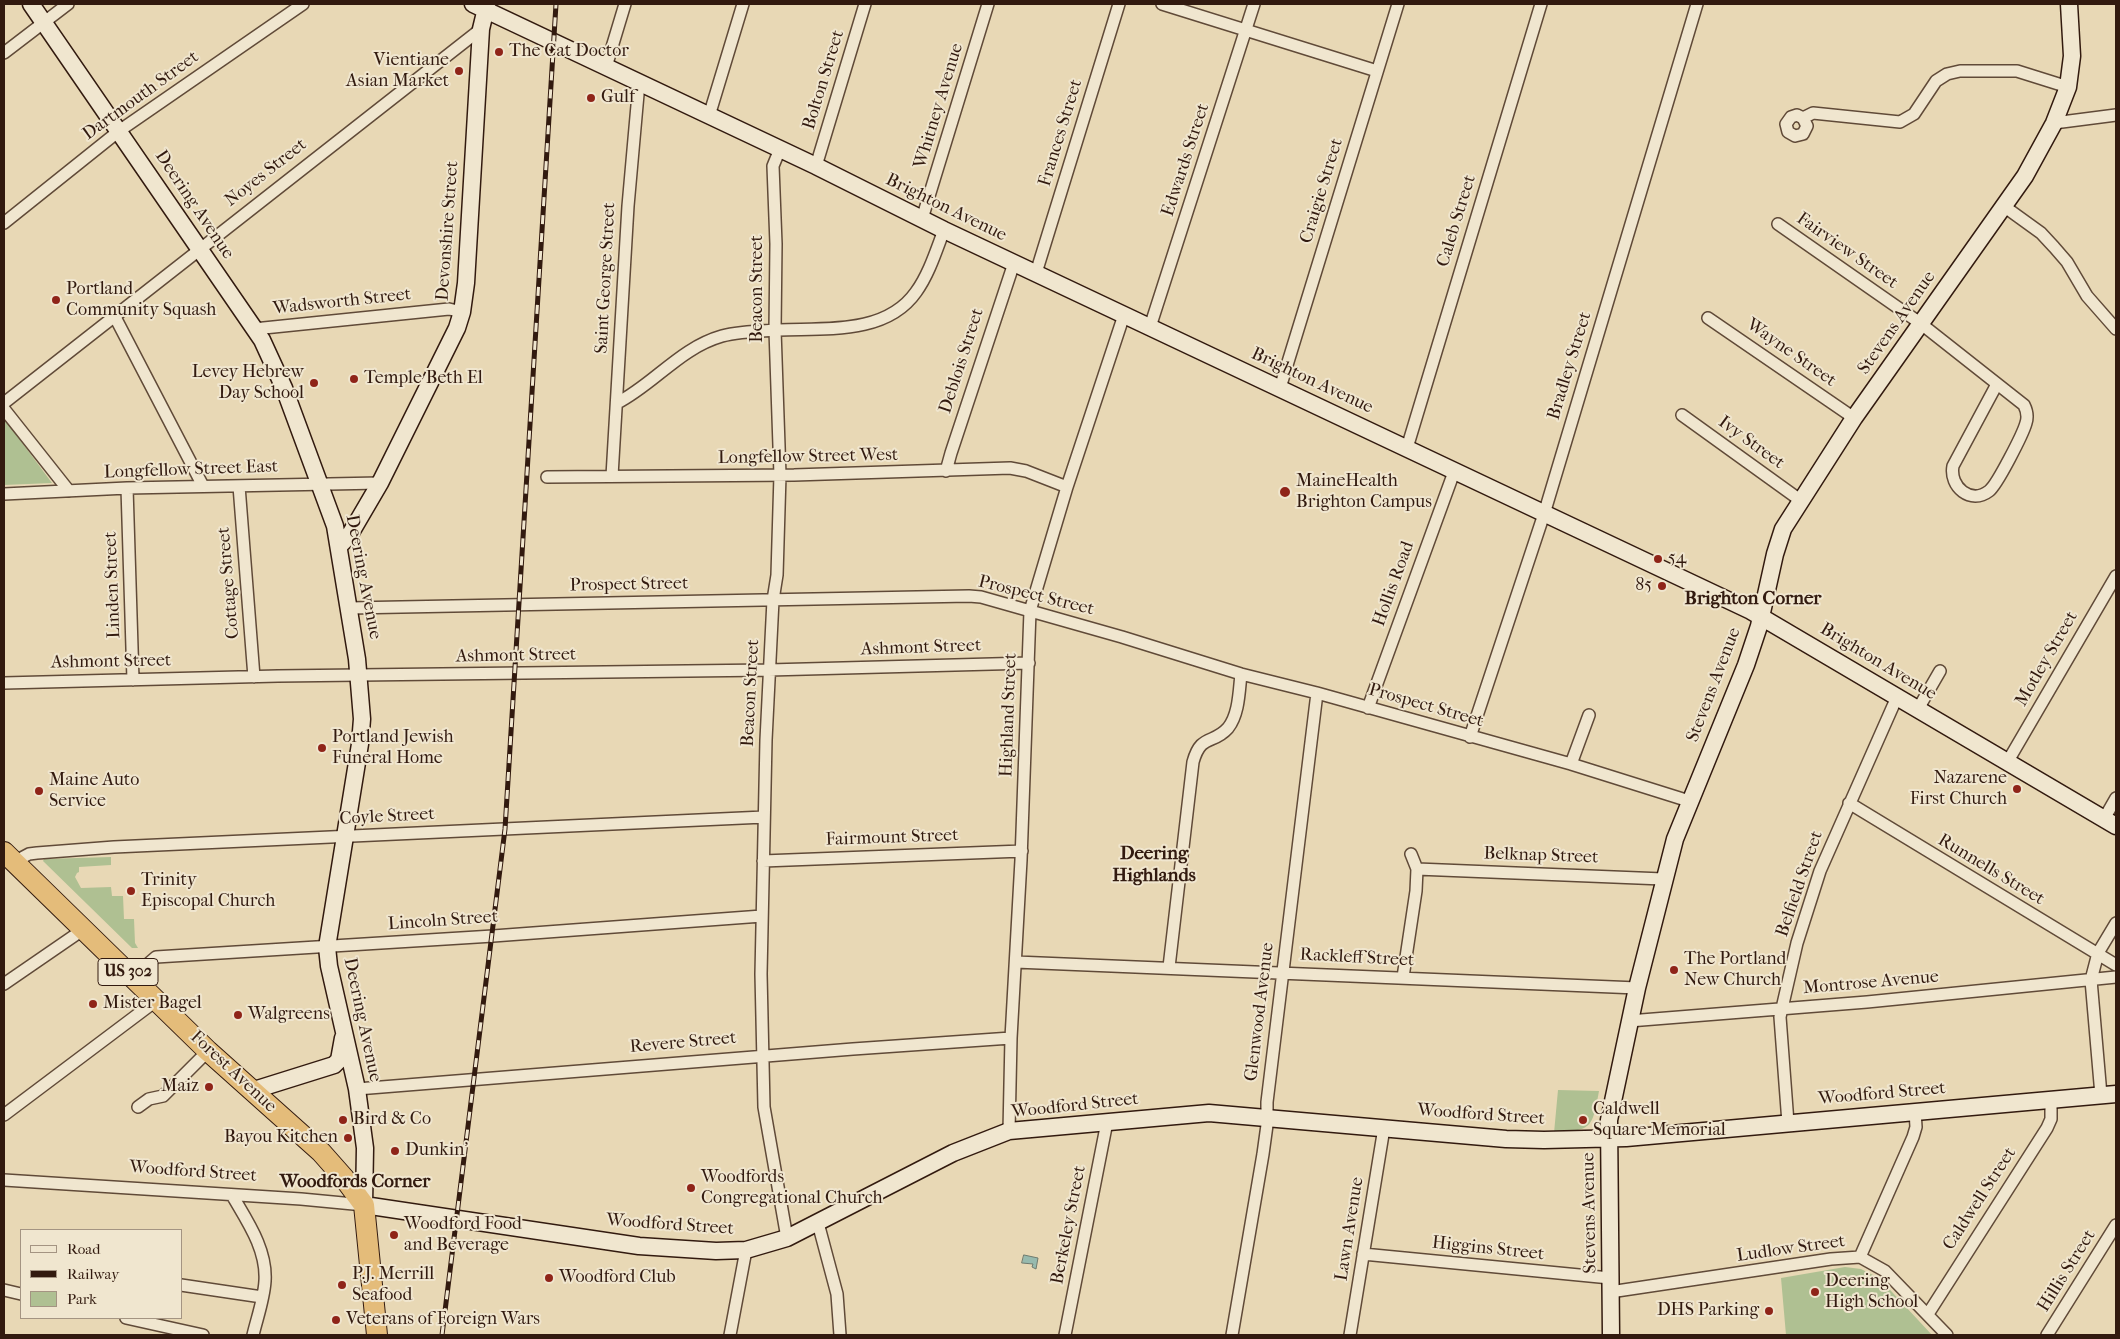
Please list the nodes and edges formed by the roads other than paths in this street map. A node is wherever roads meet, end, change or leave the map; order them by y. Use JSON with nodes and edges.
{"nodes":[{"id":1,"x":31,"y":4,"type":"edge"},
{"id":2,"x":68,"y":4,"type":"edge"},
{"id":3,"x":303,"y":4,"type":"edge"},
{"id":4,"x":625,"y":4,"type":"edge"},
{"id":5,"x":743,"y":4,"type":"edge"},
{"id":6,"x":865,"y":4,"type":"edge"},
{"id":7,"x":988,"y":4,"type":"edge"},
{"id":8,"x":1119,"y":4,"type":"edge"},
{"id":9,"x":1162,"y":4,"type":"edge"},
{"id":10,"x":1254,"y":4,"type":"edge"},
{"id":11,"x":1398,"y":4,"type":"edge"},
{"id":12,"x":1541,"y":4,"type":"edge"},
{"id":13,"x":1697,"y":4,"type":"edge"},
{"id":14,"x":2069,"y":4,"type":"edge"},
{"id":15,"x":482,"y":6,"type":"edge"},
{"id":16,"x":43,"y":21,"type":"junction"},
{"id":17,"x":481,"y":29,"type":"junction"},
{"id":18,"x":1246,"y":30,"type":"junction"},
{"id":19,"x":4,"y":53,"type":"edge"},
{"id":20,"x":606,"y":67,"type":"junction"},
{"id":21,"x":1377,"y":71,"type":"junction"},
{"id":22,"x":639,"y":82,"type":"junction"},
{"id":23,"x":2068,"y":87,"type":"junction"},
{"id":24,"x":2116,"y":115,"type":"edge"},
{"id":25,"x":709,"y":116,"type":"junction"},
{"id":26,"x":1803,"y":118,"type":"dead end"},
{"id":27,"x":2054,"y":123,"type":"junction"},
{"id":28,"x":119,"y":131,"type":"junction"},
{"id":29,"x":780,"y":149,"type":"junction"},
{"id":30,"x":816,"y":166,"type":"junction"},
{"id":31,"x":2005,"y":206,"type":"junction"},
{"id":32,"x":922,"y":219,"type":"junction"},
{"id":33,"x":4,"y":223,"type":"edge"},
{"id":34,"x":1778,"y":224,"type":"dead end"},
{"id":35,"x":944,"y":230,"type":"junction"},
{"id":36,"x":199,"y":248,"type":"junction"},
{"id":37,"x":1014,"y":263,"type":"junction"},
{"id":38,"x":1036,"y":273,"type":"junction"},
{"id":39,"x":462,"y":312,"type":"junction"},
{"id":40,"x":1124,"y":314,"type":"junction"},
{"id":41,"x":116,"y":317,"type":"junction"},
{"id":42,"x":1708,"y":318,"type":"dead end"},
{"id":43,"x":1920,"y":324,"type":"junction"},
{"id":44,"x":1150,"y":327,"type":"junction"},
{"id":45,"x":254,"y":329,"type":"junction"},
{"id":46,"x":2116,"y":329,"type":"edge"},
{"id":47,"x":775,"y":330,"type":"junction"},
{"id":48,"x":1997,"y":384,"type":"junction"},
{"id":49,"x":1280,"y":388,"type":"junction"},
{"id":50,"x":4,"y":403,"type":"edge"},
{"id":51,"x":617,"y":403,"type":"junction"},
{"id":52,"x":4,"y":410,"type":"edge"},
{"id":53,"x":1682,"y":415,"type":"dead end"},
{"id":54,"x":1854,"y":418,"type":"junction"},
{"id":55,"x":1407,"y":448,"type":"junction"},
{"id":56,"x":946,"y":471,"type":"junction"},
{"id":57,"x":1454,"y":472,"type":"junction"},
{"id":58,"x":780,"y":475,"type":"junction"},
{"id":59,"x":612,"y":476,"type":"junction"},
{"id":60,"x":547,"y":477,"type":"dead end"},
{"id":61,"x":380,"y":483,"type":"junction"},
{"id":62,"x":321,"y":484,"type":"junction"},
{"id":63,"x":203,"y":486,"type":"junction"},
{"id":64,"x":239,"y":486,"type":"junction"},
{"id":65,"x":1067,"y":487,"type":"junction"},
{"id":66,"x":127,"y":488,"type":"junction"},
{"id":67,"x":68,"y":491,"type":"junction"},
{"id":68,"x":4,"y":494,"type":"edge"},
{"id":69,"x":1800,"y":500,"type":"junction"},
{"id":70,"x":1544,"y":514,"type":"junction"},
{"id":71,"x":340,"y":545,"type":"junction"},
{"id":72,"x":2116,"y":576,"type":"edge"},
{"id":73,"x":773,"y":600,"type":"junction"},
{"id":74,"x":350,"y":608,"type":"junction"},
{"id":75,"x":1030,"y":611,"type":"junction"},
{"id":76,"x":1761,"y":616,"type":"junction"},
{"id":77,"x":1028,"y":663,"type":"junction"},
{"id":78,"x":769,"y":670,"type":"junction"},
{"id":79,"x":1940,"y":671,"type":"dead end"},
{"id":80,"x":1241,"y":674,"type":"junction"},
{"id":81,"x":358,"y":675,"type":"junction"},
{"id":82,"x":254,"y":676,"type":"junction"},
{"id":83,"x":134,"y":680,"type":"junction"},
{"id":84,"x":4,"y":683,"type":"edge"},
{"id":85,"x":1317,"y":693,"type":"junction"},
{"id":86,"x":1897,"y":697,"type":"junction"},
{"id":87,"x":1368,"y":708,"type":"junction"},
{"id":88,"x":1918,"y":709,"type":"junction"},
{"id":89,"x":1589,"y":714,"type":"dead end"},
{"id":90,"x":1470,"y":737,"type":"junction"},
{"id":91,"x":2008,"y":761,"type":"junction"},
{"id":92,"x":1571,"y":764,"type":"junction"},
{"id":93,"x":2116,"y":798,"type":"edge"},
{"id":94,"x":1689,"y":801,"type":"junction"},
{"id":95,"x":1849,"y":803,"type":"junction"},
{"id":96,"x":764,"y":817,"type":"junction"},
{"id":97,"x":2110,"y":823,"type":"edge"},
{"id":98,"x":345,"y":837,"type":"junction"},
{"id":99,"x":1022,"y":851,"type":"junction"},
{"id":100,"x":1411,"y":854,"type":"dead end"},
{"id":101,"x":6,"y":855,"type":"edge"},
{"id":102,"x":763,"y":861,"type":"junction"},
{"id":103,"x":1416,"y":869,"type":"junction"},
{"id":104,"x":1663,"y":879,"type":"junction"},
{"id":105,"x":762,"y":916,"type":"junction"},
{"id":106,"x":2116,"y":923,"type":"edge"},
{"id":107,"x":84,"y":929,"type":"junction"},
{"id":108,"x":327,"y":947,"type":"junction"},
{"id":109,"x":2098,"y":953,"type":"junction"},
{"id":110,"x":1016,"y":962,"type":"junction"},
{"id":111,"x":2116,"y":965,"type":"edge"},
{"id":112,"x":1169,"y":967,"type":"junction"},
{"id":113,"x":1282,"y":972,"type":"junction"},
{"id":114,"x":133,"y":977,"type":"junction"},
{"id":115,"x":2116,"y":977,"type":"edge"},
{"id":116,"x":1403,"y":978,"type":"junction"},
{"id":117,"x":2091,"y":980,"type":"junction"},
{"id":118,"x":4,"y":984,"type":"edge"},
{"id":119,"x":1637,"y":988,"type":"junction"},
{"id":120,"x":157,"y":1000,"type":"junction"},
{"id":121,"x":1781,"y":1009,"type":"junction"},
{"id":122,"x":1629,"y":1021,"type":"junction"},
{"id":123,"x":344,"y":1031,"type":"junction"},
{"id":124,"x":1011,"y":1038,"type":"junction"},
{"id":125,"x":208,"y":1051,"type":"junction"},
{"id":126,"x":762,"y":1057,"type":"junction"},
{"id":127,"x":334,"y":1065,"type":"junction"},
{"id":128,"x":356,"y":1083,"type":"junction"},
{"id":129,"x":251,"y":1091,"type":"junction"},
{"id":130,"x":2109,"y":1094,"type":"edge"},
{"id":131,"x":2051,"y":1099,"type":"junction"},
{"id":132,"x":138,"y":1107,"type":"dead end"},
{"id":133,"x":1915,"y":1111,"type":"junction"},
{"id":134,"x":4,"y":1115,"type":"edge"},
{"id":135,"x":1267,"y":1117,"type":"junction"},
{"id":136,"x":1107,"y":1122,"type":"junction"},
{"id":137,"x":1788,"y":1122,"type":"junction"},
{"id":138,"x":1384,"y":1128,"type":"junction"},
{"id":139,"x":1009,"y":1131,"type":"junction"},
{"id":140,"x":1609,"y":1138,"type":"junction"},
{"id":141,"x":4,"y":1180,"type":"edge"},
{"id":142,"x":232,"y":1195,"type":"junction"},
{"id":143,"x":364,"y":1206,"type":"junction"},
{"id":144,"x":818,"y":1223,"type":"junction"},
{"id":145,"x":2116,"y":1226,"type":"edge"},
{"id":146,"x":787,"y":1238,"type":"junction"},
{"id":147,"x":746,"y":1250,"type":"junction"},
{"id":148,"x":1363,"y":1254,"type":"junction"},
{"id":149,"x":1860,"y":1257,"type":"junction"},
{"id":150,"x":182,"y":1285,"type":"edge"},
{"id":151,"x":1610,"y":1285,"type":"junction"},
{"id":152,"x":4,"y":1290,"type":"edge"},
{"id":153,"x":20,"y":1294,"type":"edge"},
{"id":154,"x":262,"y":1297,"type":"junction"},
{"id":155,"x":1928,"y":1314,"type":"junction"},
{"id":156,"x":131,"y":1319,"type":"edge"},
{"id":157,"x":203,"y":1335,"type":"edge"},
{"id":158,"x":253,"y":1335,"type":"edge"},
{"id":159,"x":377,"y":1335,"type":"edge"},
{"id":160,"x":730,"y":1335,"type":"edge"},
{"id":161,"x":840,"y":1335,"type":"edge"},
{"id":162,"x":1065,"y":1335,"type":"edge"},
{"id":163,"x":1232,"y":1335,"type":"edge"},
{"id":164,"x":1350,"y":1335,"type":"edge"},
{"id":165,"x":1611,"y":1335,"type":"edge"},
{"id":166,"x":1947,"y":1335,"type":"edge"},
{"id":167,"x":2047,"y":1335,"type":"edge"}],
"edges":[{"from":1,"to":16,"type":"main road","name":"Deering Avenue"},
{"from":2,"to":16,"type":"street"},
{"from":3,"to":28,"type":"street","name":"Dartmouth Street"},
{"from":4,"to":20,"type":"street"},
{"from":5,"to":25,"type":"street"},
{"from":6,"to":30,"type":"street","name":"Bolton Street"},
{"from":7,"to":32,"type":"street","name":"Whitney Avenue"},
{"from":8,"to":38,"type":"street","name":"Frances Street"},
{"from":9,"to":18,"type":"street"},
{"from":10,"to":18,"type":"street","name":"Edwards Street"},
{"from":11,"to":21,"type":"street","name":"Craigie Street"},
{"from":12,"to":55,"type":"street","name":"Caleb Street"},
{"from":13,"to":70,"type":"street","name":"Bradley Street"},
{"from":14,"to":23,"type":"main road","name":"Stevens Avenue"},
{"from":15,"to":17,"type":"main road","name":"Devonshire Street"},
{"from":15,"to":20,"type":"main road","name":"Brighton Avenue"},
{"from":16,"to":19,"type":"street"},
{"from":16,"to":28,"type":"main road","name":"Deering Avenue"},
{"from":17,"to":36,"type":"street","name":"Noyes Street"},
{"from":17,"to":39,"type":"main road","name":"Devonshire Street"},
{"from":18,"to":21,"type":"street"},
{"from":18,"to":44,"type":"street","name":"Edwards Street"},
{"from":20,"to":22,"type":"main road","name":"Brighton Avenue"},
{"from":21,"to":49,"type":"street","name":"Craigie Street"},
{"from":22,"to":25,"type":"main road","name":"Brighton Avenue"},
{"from":22,"to":51,"type":"street","name":"Saint George Street"},
{"from":23,"to":26,"type":"street"},
{"from":23,"to":27,"type":"main road","name":"Stevens Avenue"},
{"from":24,"to":27,"type":"street"},
{"from":25,"to":29,"type":"main road","name":"Brighton Avenue"},
{"from":27,"to":31,"type":"main road","name":"Stevens Avenue"},
{"from":28,"to":33,"type":"street","name":"Dartmouth Street"},
{"from":28,"to":36,"type":"main road","name":"Deering Avenue"},
{"from":29,"to":30,"type":"main road","name":"Brighton Avenue"},
{"from":29,"to":47,"type":"street","name":"Beacon Street"},
{"from":30,"to":32,"type":"main road","name":"Brighton Avenue"},
{"from":31,"to":43,"type":"main road","name":"Stevens Avenue"},
{"from":31,"to":46,"type":"street"},
{"from":32,"to":35,"type":"main road","name":"Brighton Avenue"},
{"from":34,"to":43,"type":"street","name":"Fairview Street"},
{"from":35,"to":37,"type":"main road","name":"Brighton Avenue"},
{"from":35,"to":47,"type":"street"},
{"from":36,"to":41,"type":"street","name":"Noyes Street"},
{"from":36,"to":45,"type":"main road","name":"Deering Avenue"},
{"from":37,"to":38,"type":"main road","name":"Brighton Avenue"},
{"from":37,"to":56,"type":"street","name":"Deblois Street"},
{"from":38,"to":40,"type":"main road","name":"Brighton Avenue"},
{"from":39,"to":45,"type":"street","name":"Wadsworth Street"},
{"from":39,"to":61,"type":"main road","name":"Devonshire Street"},
{"from":40,"to":44,"type":"main road","name":"Brighton Avenue"},
{"from":40,"to":65,"type":"street","name":"Highland Street"},
{"from":41,"to":50,"type":"street","name":"Noyes Street"},
{"from":41,"to":63,"type":"street"},
{"from":42,"to":54,"type":"street","name":"Wayne Street"},
{"from":43,"to":48,"type":"street","name":"Fairview Street"},
{"from":43,"to":54,"type":"main road","name":"Stevens Avenue"},
{"from":44,"to":49,"type":"main road","name":"Brighton Avenue"},
{"from":45,"to":62,"type":"main road","name":"Deering Avenue"},
{"from":47,"to":51,"type":"street"},
{"from":47,"to":58,"type":"street","name":"Beacon Street"},
{"from":48,"to":48,"type":"street","name":"Fairview Street"},
{"from":49,"to":55,"type":"main road","name":"Brighton Avenue"},
{"from":51,"to":59,"type":"street","name":"Saint George Street"},
{"from":52,"to":67,"type":"street"},
{"from":53,"to":69,"type":"street","name":"Ivy Street"},
{"from":54,"to":69,"type":"main road","name":"Stevens Avenue"},
{"from":55,"to":57,"type":"main road","name":"Brighton Avenue"},
{"from":56,"to":58,"type":"street","name":"Longfellow Street West"},
{"from":56,"to":65,"type":"street","name":"Longfellow Street West"},
{"from":57,"to":70,"type":"main road","name":"Brighton Avenue"},
{"from":57,"to":87,"type":"street","name":"Hollis Road"},
{"from":58,"to":59,"type":"street","name":"Longfellow Street West"},
{"from":58,"to":73,"type":"street","name":"Beacon Street"},
{"from":59,"to":60,"type":"street","name":"Longfellow Street West"},
{"from":61,"to":62,"type":"street","name":"Longfellow Street East"},
{"from":61,"to":71,"type":"main road","name":"Devonshire Street"},
{"from":62,"to":64,"type":"street","name":"Longfellow Street East"},
{"from":62,"to":71,"type":"main road","name":"Deering Avenue"},
{"from":63,"to":64,"type":"street","name":"Longfellow Street East"},
{"from":63,"to":66,"type":"street","name":"Longfellow Street East"},
{"from":64,"to":82,"type":"street","name":"Cottage Street"},
{"from":65,"to":75,"type":"street","name":"Highland Street"},
{"from":66,"to":67,"type":"street","name":"Longfellow Street East"},
{"from":66,"to":83,"type":"street","name":"Linden Street"},
{"from":67,"to":68,"type":"street","name":"Longfellow Street East"},
{"from":69,"to":76,"type":"main road","name":"Stevens Avenue"},
{"from":70,"to":76,"type":"main road","name":"Brighton Avenue"},
{"from":70,"to":90,"type":"street","name":"Bradley Street"},
{"from":71,"to":74,"type":"main road","name":"Deering Avenue"},
{"from":72,"to":91,"type":"street","name":"Motley Street"},
{"from":73,"to":74,"type":"street","name":"Prospect Street"},
{"from":73,"to":75,"type":"street","name":"Prospect Street"},
{"from":73,"to":78,"type":"street","name":"Beacon Street"},
{"from":74,"to":81,"type":"main road","name":"Deering Avenue"},
{"from":75,"to":77,"type":"street","name":"Highland Street"},
{"from":75,"to":80,"type":"street","name":"Prospect Street"},
{"from":76,"to":86,"type":"main road","name":"Brighton Avenue"},
{"from":76,"to":94,"type":"main road","name":"Stevens Avenue"},
{"from":77,"to":78,"type":"street","name":"Ashmont Street"},
{"from":77,"to":99,"type":"street","name":"Highland Street"},
{"from":78,"to":81,"type":"street","name":"Ashmont Street"},
{"from":78,"to":96,"type":"street","name":"Beacon Street"},
{"from":79,"to":88,"type":"street"},
{"from":80,"to":85,"type":"street","name":"Prospect Street"},
{"from":80,"to":112,"type":"street"},
{"from":81,"to":82,"type":"street","name":"Ashmont Street"},
{"from":81,"to":98,"type":"main road","name":"Deering Avenue"},
{"from":82,"to":83,"type":"street","name":"Ashmont Street"},
{"from":83,"to":84,"type":"street","name":"Ashmont Street"},
{"from":85,"to":87,"type":"street","name":"Prospect Street"},
{"from":85,"to":113,"type":"street","name":"Glenwood Avenue"},
{"from":86,"to":88,"type":"main road","name":"Brighton Avenue"},
{"from":86,"to":95,"type":"street","name":"Belfield Street"},
{"from":87,"to":90,"type":"street","name":"Prospect Street"},
{"from":88,"to":91,"type":"main road","name":"Brighton Avenue"},
{"from":89,"to":92,"type":"street"},
{"from":90,"to":92,"type":"street","name":"Prospect Street"},
{"from":91,"to":97,"type":"main road","name":"Brighton Avenue"},
{"from":92,"to":94,"type":"street","name":"Prospect Street"},
{"from":93,"to":97,"type":"street"},
{"from":94,"to":104,"type":"main road","name":"Stevens Avenue"},
{"from":95,"to":109,"type":"street","name":"Runnells Street"},
{"from":95,"to":121,"type":"street","name":"Belfield Street"},
{"from":96,"to":98,"type":"street","name":"Coyle Street"},
{"from":96,"to":102,"type":"street","name":"Beacon Street"},
{"from":98,"to":101,"type":"street","name":"Coyle Street"},
{"from":98,"to":108,"type":"main road","name":"Deering Avenue"},
{"from":99,"to":102,"type":"street","name":"Fairmount Street"},
{"from":99,"to":110,"type":"street","name":"Highland Street"},
{"from":100,"to":103,"type":"street"},
{"from":101,"to":107,"type":"highway","name":"Forest Avenue","number":"US 302"},
{"from":102,"to":105,"type":"street","name":"Beacon Street"},
{"from":103,"to":104,"type":"street","name":"Belknap Street"},
{"from":103,"to":116,"type":"street"},
{"from":104,"to":119,"type":"main road","name":"Stevens Avenue"},
{"from":105,"to":108,"type":"street","name":"Lincoln Street"},
{"from":105,"to":126,"type":"street","name":"Beacon Street"},
{"from":106,"to":109,"type":"street"},
{"from":107,"to":114,"type":"highway","name":"Forest Avenue","number":"US 302"},
{"from":107,"to":118,"type":"street"},
{"from":108,"to":114,"type":"street","name":"Lincoln Street"},
{"from":108,"to":123,"type":"main road","name":"Deering Avenue"},
{"from":109,"to":111,"type":"street","name":"Runnells Street"},
{"from":109,"to":117,"type":"street"},
{"from":110,"to":112,"type":"street","name":"Rackleff Street"},
{"from":110,"to":124,"type":"street","name":"Highland Street"},
{"from":112,"to":113,"type":"street","name":"Rackleff Street"},
{"from":113,"to":116,"type":"street","name":"Rackleff Street"},
{"from":113,"to":135,"type":"street","name":"Glenwood Avenue"},
{"from":114,"to":120,"type":"highway","name":"Forest Avenue","number":"US 302"},
{"from":115,"to":117,"type":"street","name":"Montrose Avenue"},
{"from":116,"to":119,"type":"street","name":"Rackleff Street"},
{"from":117,"to":121,"type":"street","name":"Montrose Avenue"},
{"from":117,"to":130,"type":"street"},
{"from":119,"to":122,"type":"main road","name":"Stevens Avenue"},
{"from":120,"to":125,"type":"highway","name":"Forest Avenue","number":"US 302"},
{"from":120,"to":134,"type":"street"},
{"from":121,"to":122,"type":"street","name":"Montrose Avenue"},
{"from":121,"to":137,"type":"street","name":"Belfield Street"},
{"from":122,"to":140,"type":"main road","name":"Stevens Avenue"},
{"from":123,"to":127,"type":"main road"},
{"from":123,"to":128,"type":"main road","name":"Deering Avenue"},
{"from":124,"to":126,"type":"street","name":"Revere Street"},
{"from":124,"to":139,"type":"street","name":"Highland Street"},
{"from":125,"to":129,"type":"highway","name":"Forest Avenue","number":"US 302"},
{"from":125,"to":132,"type":"street"},
{"from":126,"to":128,"type":"street","name":"Revere Street"},
{"from":126,"to":146,"type":"street","name":"Beacon Street"},
{"from":127,"to":128,"type":"main road"},
{"from":127,"to":129,"type":"main road"},
{"from":128,"to":143,"type":"main road","name":"Deering Avenue"},
{"from":129,"to":143,"type":"highway","name":"Forest Avenue","number":"US 302"},
{"from":130,"to":131,"type":"main road","name":"Woodford Street"},
{"from":131,"to":133,"type":"main road","name":"Woodford Street"},
{"from":131,"to":155,"type":"street","name":"Caldwell Street"},
{"from":133,"to":137,"type":"main road","name":"Woodford Street"},
{"from":133,"to":149,"type":"street"},
{"from":135,"to":136,"type":"main road","name":"Woodford Street"},
{"from":135,"to":138,"type":"main road","name":"Woodford Street"},
{"from":135,"to":163,"type":"street","name":"Glenwood Avenue"},
{"from":136,"to":139,"type":"main road","name":"Woodford Street"},
{"from":136,"to":162,"type":"street","name":"Berkeley Street"},
{"from":137,"to":140,"type":"main road","name":"Woodford Street"},
{"from":138,"to":140,"type":"main road","name":"Woodford Street"},
{"from":138,"to":148,"type":"street","name":"Lawn Avenue"},
{"from":139,"to":144,"type":"main road","name":"Woodford Street"},
{"from":140,"to":151,"type":"main road","name":"Stevens Avenue"},
{"from":141,"to":142,"type":"street","name":"Woodford Street"},
{"from":142,"to":143,"type":"street","name":"Woodford Street"},
{"from":142,"to":154,"type":"street"},
{"from":143,"to":147,"type":"main road","name":"Woodford Street"},
{"from":143,"to":159,"type":"highway","name":"Forest Avenue","number":"US 302"},
{"from":144,"to":146,"type":"main road","name":"Woodford Street"},
{"from":144,"to":161,"type":"street"},
{"from":145,"to":167,"type":"street","name":"Hillis Street"},
{"from":146,"to":147,"type":"main road","name":"Woodford Street"},
{"from":147,"to":160,"type":"street"},
{"from":148,"to":151,"type":"street","name":"Higgins Street"},
{"from":148,"to":164,"type":"street","name":"Lawn Avenue"},
{"from":149,"to":151,"type":"street","name":"Ludlow Street"},
{"from":149,"to":155,"type":"street","name":"Ludlow Street"},
{"from":150,"to":154,"type":"street"},
{"from":151,"to":165,"type":"main road","name":"Stevens Avenue"},
{"from":152,"to":153,"type":"street"},
{"from":154,"to":158,"type":"street"},
{"from":155,"to":166,"type":"street","name":"Ludlow Street"},
{"from":156,"to":157,"type":"street"}]}
